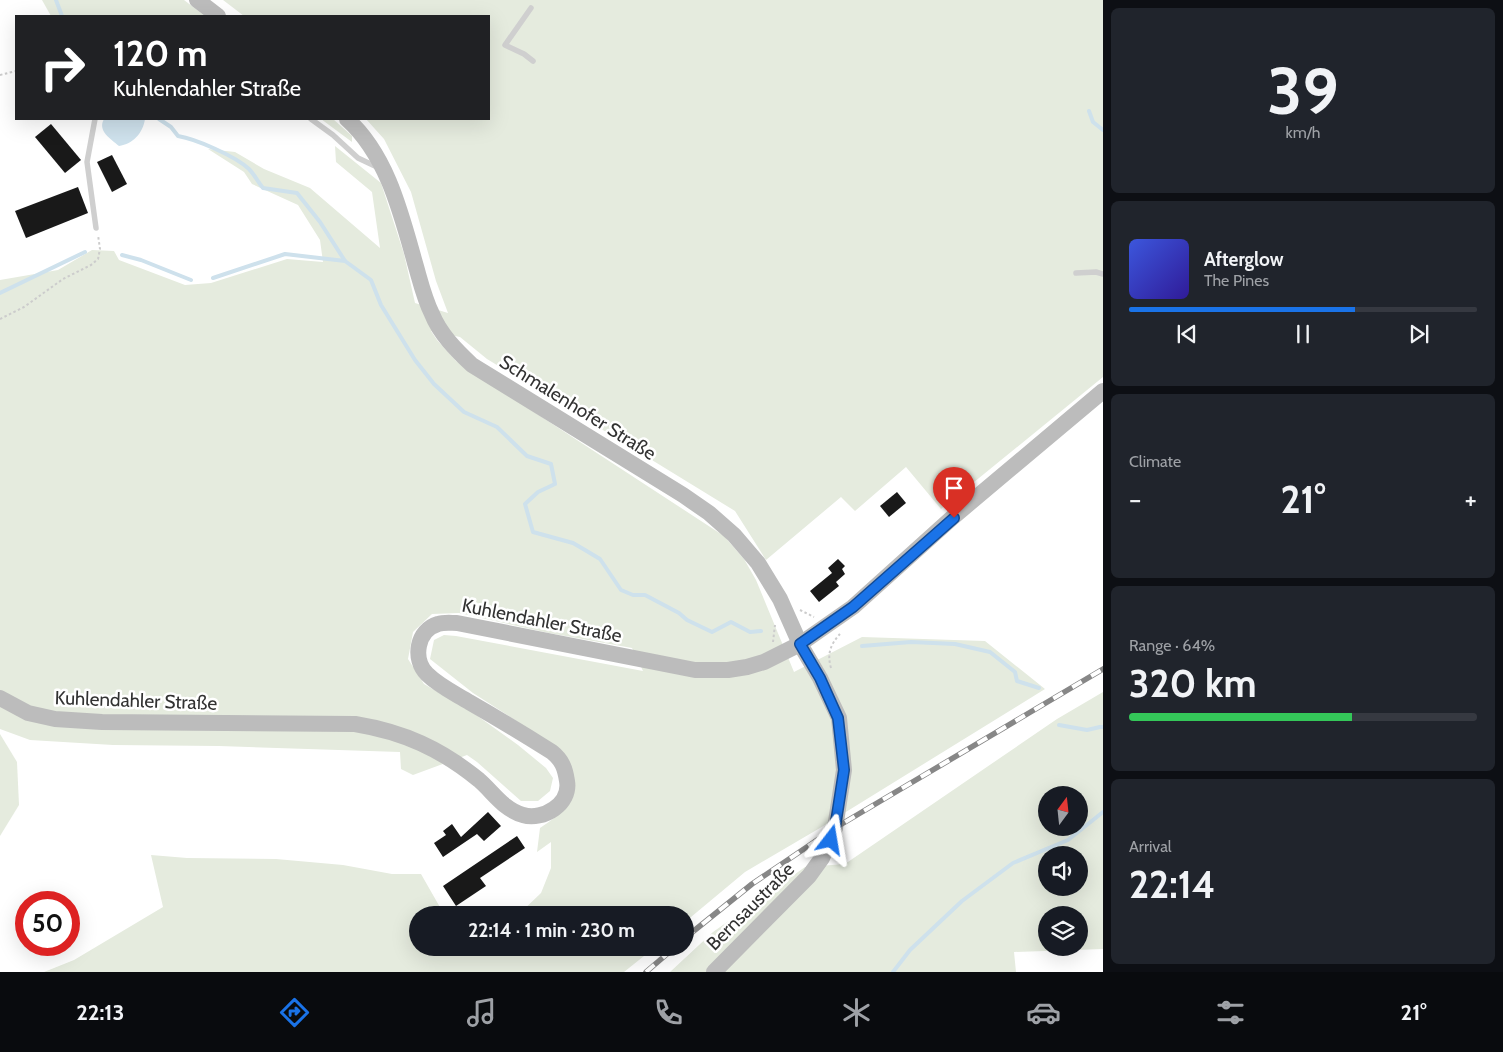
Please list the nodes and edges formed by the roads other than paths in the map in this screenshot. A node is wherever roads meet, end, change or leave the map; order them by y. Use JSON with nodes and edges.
{"nodes":[{"id":1,"x":196,"y":0,"type":"edge"},
{"id":2,"x":531,"y":8,"type":"dead end"},
{"id":3,"x":217,"y":15,"type":"edge"},
{"id":4,"x":532,"y":61,"type":"dead end"},
{"id":5,"x":96,"y":120,"type":"edge"},
{"id":6,"x":312,"y":120,"type":"edge"},
{"id":7,"x":348,"y":120,"type":"edge"},
{"id":8,"x":384,"y":171,"type":"junction"},
{"id":9,"x":96,"y":228,"type":"road end"},
{"id":10,"x":1076,"y":273,"type":"dead end"},
{"id":11,"x":1103,"y":274,"type":"edge"},
{"id":12,"x":1103,"y":391,"type":"edge"},
{"id":13,"x":800,"y":644,"type":"junction"},
{"id":14,"x":0,"y":698,"type":"edge"},
{"id":15,"x":714,"y":972,"type":"edge"}],
"edges":[{"from":1,"to":3,"type":"main road"},
{"from":2,"to":4,"type":"lane"},
{"from":5,"to":9,"type":"lane"},
{"from":6,"to":8,"type":"lane"},
{"from":7,"to":8,"type":"main road","name":"Schmalenhofer Straße"},
{"from":8,"to":13,"type":"main road","name":"Schmalenhofer Straße"},
{"from":10,"to":11,"type":"lane"},
{"from":12,"to":13,"type":"main road","name":"Kuhlendahler Straße"},
{"from":13,"to":14,"type":"main road","name":"Kuhlendahler Straße"},
{"from":13,"to":15,"type":"main road","name":"Bernsaustraße"}]}
